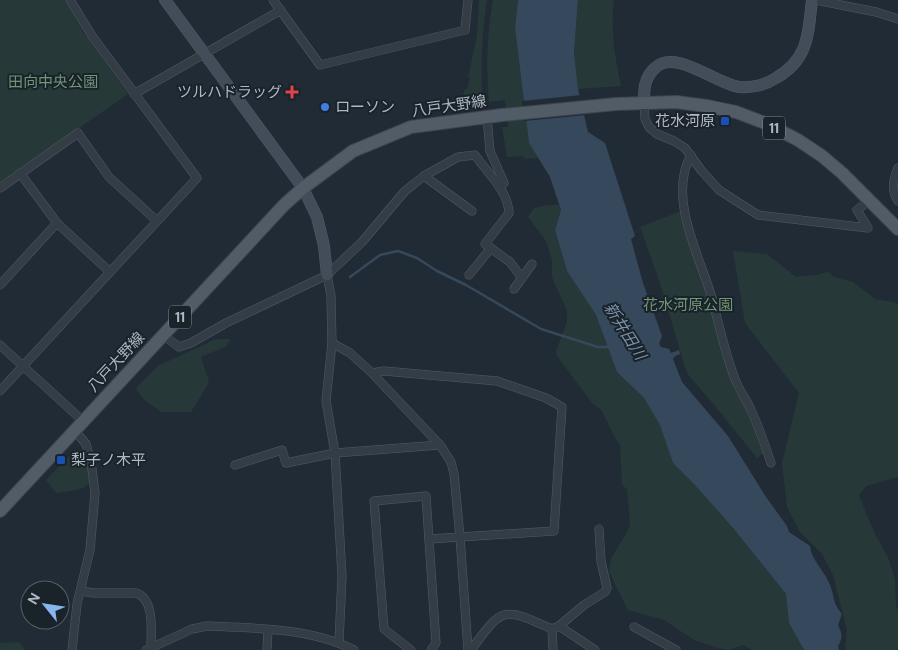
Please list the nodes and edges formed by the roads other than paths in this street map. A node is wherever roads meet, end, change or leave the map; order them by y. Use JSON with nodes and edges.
{"nodes":[{"id":1,"x":70,"y":0,"type":"edge"},
{"id":2,"x":165,"y":0,"type":"edge"},
{"id":3,"x":273,"y":0,"type":"edge"},
{"id":4,"x":468,"y":0,"type":"edge"},
{"id":5,"x":812,"y":0,"type":"edge"},
{"id":6,"x":816,"y":0,"type":"edge"},
{"id":7,"x":281,"y":10,"type":"junction"},
{"id":8,"x":898,"y":19,"type":"edge"},
{"id":9,"x":204,"y":55,"type":"junction"},
{"id":10,"x":134,"y":94,"type":"junction"},
{"id":11,"x":644,"y":102,"type":"junction"},
{"id":12,"x":487,"y":117,"type":"junction"},
{"id":13,"x":691,"y":155,"type":"junction"},
{"id":14,"x":898,"y":168,"type":"edge"},
{"id":15,"x":20,"y":173,"type":"junction"},
{"id":16,"x":424,"y":176,"type":"junction"},
{"id":17,"x":499,"y":187,"type":"junction"},
{"id":18,"x":0,"y":188,"type":"edge"},
{"id":19,"x":303,"y":188,"type":"junction"},
{"id":20,"x":870,"y":200,"type":"junction"},
{"id":21,"x":898,"y":202,"type":"edge"},
{"id":22,"x":472,"y":211,"type":"dead end"},
{"id":23,"x":157,"y":221,"type":"junction"},
{"id":24,"x":57,"y":223,"type":"junction"},
{"id":25,"x":898,"y":228,"type":"edge"},
{"id":26,"x":491,"y":248,"type":"junction"},
{"id":27,"x":532,"y":264,"type":"dead end"},
{"id":28,"x":110,"y":272,"type":"junction"},
{"id":29,"x":327,"y":275,"type":"junction"},
{"id":30,"x":470,"y":275,"type":"dead end"},
{"id":31,"x":522,"y":278,"type":"junction"},
{"id":32,"x":0,"y":285,"type":"edge"},
{"id":33,"x":514,"y":289,"type":"dead end"},
{"id":34,"x":163,"y":335,"type":"junction"},
{"id":35,"x":332,"y":343,"type":"junction"},
{"id":36,"x":0,"y":345,"type":"edge"},
{"id":37,"x":24,"y":366,"type":"junction"},
{"id":38,"x":372,"y":373,"type":"junction"},
{"id":39,"x":0,"y":391,"type":"edge"},
{"id":40,"x":79,"y":426,"type":"junction"},
{"id":41,"x":440,"y":444,"type":"junction"},
{"id":42,"x":335,"y":453,"type":"junction"},
{"id":43,"x":771,"y":463,"type":"dead end"},
{"id":44,"x":235,"y":464,"type":"dead end"},
{"id":45,"x":0,"y":511,"type":"edge"},
{"id":46,"x":599,"y":529,"type":"dead end"},
{"id":47,"x":460,"y":537,"type":"junction"},
{"id":48,"x":429,"y":539,"type":"junction"},
{"id":49,"x":81,"y":590,"type":"junction"},
{"id":50,"x":556,"y":627,"type":"junction"},
{"id":51,"x":634,"y":627,"type":"dead end"},
{"id":52,"x":268,"y":630,"type":"junction"},
{"id":53,"x":339,"y":642,"type":"junction"},
{"id":54,"x":399,"y":647,"type":"edge"},
{"id":55,"x":154,"y":648,"type":"edge"},
{"id":56,"x":72,"y":650,"type":"edge"},
{"id":57,"x":267,"y":650,"type":"edge"},
{"id":58,"x":354,"y":650,"type":"edge"},
{"id":59,"x":411,"y":650,"type":"edge"},
{"id":60,"x":431,"y":650,"type":"edge"},
{"id":61,"x":469,"y":650,"type":"edge"},
{"id":62,"x":553,"y":650,"type":"edge"},
{"id":63,"x":595,"y":650,"type":"edge"},
{"id":64,"x":676,"y":650,"type":"edge"}],
"edges":[{"from":1,"to":10,"type":"street"},
{"from":2,"to":9,"type":"street"},
{"from":3,"to":7,"type":"street"},
{"from":4,"to":7,"type":"street"},
{"from":5,"to":11,"type":"street"},
{"from":6,"to":8,"type":"street"},
{"from":7,"to":9,"type":"street"},
{"from":9,"to":10,"type":"street"},
{"from":9,"to":19,"type":"street"},
{"from":10,"to":23,"type":"street"},
{"from":11,"to":12,"type":"main road","name":"八戸大野線","number":"11"},
{"from":11,"to":13,"type":"street"},
{"from":11,"to":20,"type":"main road","name":"八戸大野線","number":"11"},
{"from":12,"to":17,"type":"street"},
{"from":12,"to":19,"type":"main road","name":"八戸大野線","number":"11"},
{"from":13,"to":20,"type":"street"},
{"from":13,"to":43,"type":"street"},
{"from":14,"to":21,"type":"street"},
{"from":15,"to":18,"type":"street"},
{"from":15,"to":23,"type":"street"},
{"from":15,"to":24,"type":"street"},
{"from":16,"to":17,"type":"street"},
{"from":16,"to":22,"type":"street"},
{"from":16,"to":29,"type":"street"},
{"from":17,"to":26,"type":"street"},
{"from":19,"to":29,"type":"street"},
{"from":19,"to":34,"type":"main road","name":"八戸大野線","number":"11"},
{"from":20,"to":25,"type":"main road","name":"八戸大野線","number":"11"},
{"from":23,"to":28,"type":"street"},
{"from":24,"to":28,"type":"street"},
{"from":24,"to":32,"type":"street"},
{"from":26,"to":30,"type":"street"},
{"from":26,"to":31,"type":"street"},
{"from":27,"to":31,"type":"street"},
{"from":28,"to":37,"type":"street"},
{"from":29,"to":34,"type":"street"},
{"from":29,"to":35,"type":"street"},
{"from":31,"to":33,"type":"street"},
{"from":34,"to":40,"type":"main road","name":"八戸大野線","number":"11"},
{"from":35,"to":38,"type":"street"},
{"from":35,"to":42,"type":"street"},
{"from":36,"to":37,"type":"street"},
{"from":37,"to":39,"type":"street"},
{"from":37,"to":40,"type":"street"},
{"from":38,"to":41,"type":"street"},
{"from":38,"to":47,"type":"street"},
{"from":40,"to":45,"type":"main road","name":"八戸大野線","number":"11"},
{"from":40,"to":49,"type":"street"},
{"from":41,"to":42,"type":"street"},
{"from":41,"to":47,"type":"street"},
{"from":42,"to":44,"type":"street"},
{"from":42,"to":53,"type":"street"},
{"from":46,"to":50,"type":"street"},
{"from":47,"to":48,"type":"street"},
{"from":47,"to":61,"type":"street"},
{"from":48,"to":54,"type":"street"},
{"from":48,"to":60,"type":"street"},
{"from":49,"to":55,"type":"street"},
{"from":49,"to":56,"type":"street"},
{"from":50,"to":61,"type":"street"},
{"from":50,"to":62,"type":"street"},
{"from":50,"to":63,"type":"street"},
{"from":51,"to":64,"type":"street"},
{"from":52,"to":53,"type":"street"},
{"from":52,"to":55,"type":"street"},
{"from":52,"to":57,"type":"street"},
{"from":53,"to":58,"type":"street"},
{"from":54,"to":59,"type":"street"}]}
